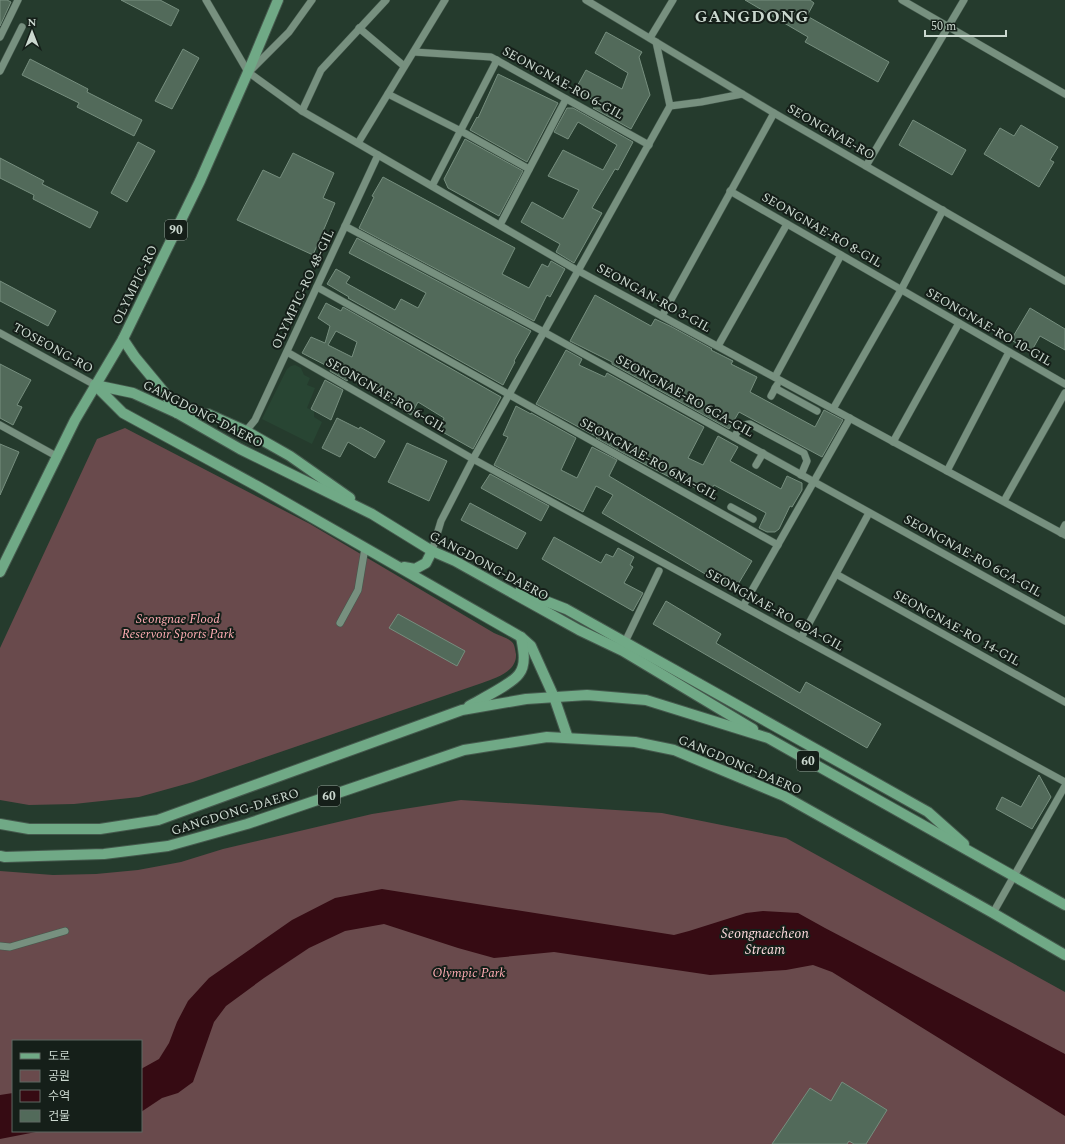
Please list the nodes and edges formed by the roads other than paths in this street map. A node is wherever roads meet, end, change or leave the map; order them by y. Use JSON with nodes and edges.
{"nodes":[{"id":1,"x":18,"y":0,"type":"edge"},
{"id":2,"x":206,"y":0,"type":"edge"},
{"id":3,"x":278,"y":0,"type":"edge"},
{"id":4,"x":312,"y":0,"type":"edge"},
{"id":5,"x":386,"y":0,"type":"edge"},
{"id":6,"x":445,"y":0,"type":"edge"},
{"id":7,"x":586,"y":0,"type":"edge"},
{"id":8,"x":673,"y":0,"type":"edge"},
{"id":9,"x":902,"y":0,"type":"edge"},
{"id":10,"x":964,"y":0,"type":"edge"},
{"id":11,"x":948,"y":26,"type":"junction"},
{"id":12,"x":22,"y":27,"type":"dead end"},
{"id":13,"x":360,"y":28,"type":"junction"},
{"id":14,"x":0,"y":38,"type":"edge"},
{"id":15,"x":653,"y":40,"type":"junction"},
{"id":16,"x":414,"y":52,"type":"junction"},
{"id":17,"x":497,"y":60,"type":"junction"},
{"id":18,"x":404,"y":66,"type":"junction"},
{"id":19,"x":0,"y":71,"type":"edge"},
{"id":20,"x":248,"y":72,"type":"junction"},
{"id":21,"x":388,"y":94,"type":"junction"},
{"id":22,"x":742,"y":94,"type":"junction"},
{"id":23,"x":1065,"y":94,"type":"edge"},
{"id":24,"x":566,"y":99,"type":"junction"},
{"id":25,"x":670,"y":106,"type":"junction"},
{"id":26,"x":302,"y":111,"type":"junction"},
{"id":27,"x":774,"y":113,"type":"junction"},
{"id":28,"x":461,"y":131,"type":"junction"},
{"id":29,"x":358,"y":143,"type":"junction"},
{"id":30,"x":649,"y":145,"type":"junction"},
{"id":31,"x":378,"y":155,"type":"junction"},
{"id":32,"x":866,"y":166,"type":"junction"},
{"id":33,"x":529,"y":169,"type":"junction"},
{"id":34,"x":432,"y":186,"type":"junction"},
{"id":35,"x":730,"y":191,"type":"junction"},
{"id":36,"x":943,"y":210,"type":"junction"},
{"id":37,"x":787,"y":224,"type":"junction"},
{"id":38,"x":500,"y":225,"type":"junction"},
{"id":39,"x":345,"y":226,"type":"junction"},
{"id":40,"x":841,"y":255,"type":"junction"},
{"id":41,"x":579,"y":271,"type":"junction"},
{"id":42,"x":1065,"y":282,"type":"edge"},
{"id":43,"x":317,"y":287,"type":"junction"},
{"id":44,"x":901,"y":290,"type":"junction"},
{"id":45,"x":662,"y":316,"type":"junction"},
{"id":46,"x":959,"y":323,"type":"junction"},
{"id":47,"x":544,"y":332,"type":"junction"},
{"id":48,"x":0,"y":333,"type":"edge"},
{"id":49,"x":123,"y":339,"type":"junction"},
{"id":50,"x":718,"y":346,"type":"junction"},
{"id":51,"x":287,"y":352,"type":"junction"},
{"id":52,"x":1010,"y":352,"type":"junction"},
{"id":53,"x":777,"y":379,"type":"junction"},
{"id":54,"x":1065,"y":384,"type":"edge"},
{"id":55,"x":95,"y":385,"type":"junction"},
{"id":56,"x":776,"y":388,"type":"junction"},
{"id":57,"x":1065,"y":393,"type":"edge"},
{"id":58,"x":510,"y":394,"type":"junction"},
{"id":59,"x":772,"y":396,"type":"dead end"},
{"id":60,"x":833,"y":409,"type":"junction"},
{"id":61,"x":817,"y":411,"type":"dead end"},
{"id":62,"x":177,"y":413,"type":"junction"},
{"id":63,"x":850,"y":418,"type":"junction"},
{"id":64,"x":0,"y":425,"type":"edge"},
{"id":65,"x":246,"y":431,"type":"junction"},
{"id":66,"x":734,"y":437,"type":"junction"},
{"id":67,"x":893,"y":442,"type":"junction"},
{"id":68,"x":763,"y":453,"type":"junction"},
{"id":69,"x":58,"y":457,"type":"junction"},
{"id":70,"x":473,"y":459,"type":"junction"},
{"id":71,"x":756,"y":465,"type":"dead end"},
{"id":72,"x":947,"y":471,"type":"junction"},
{"id":73,"x":801,"y":475,"type":"junction"},
{"id":74,"x":813,"y":482,"type":"junction"},
{"id":75,"x":1004,"y":502,"type":"junction"},
{"id":76,"x":869,"y":513,"type":"junction"},
{"id":77,"x":372,"y":514,"type":"junction"},
{"id":78,"x":726,"y":516,"type":"junction"},
{"id":79,"x":753,"y":519,"type":"dead end"},
{"id":80,"x":1065,"y":525,"type":"edge"},
{"id":81,"x":1063,"y":534,"type":"edge"},
{"id":82,"x":778,"y":544,"type":"junction"},
{"id":83,"x":366,"y":548,"type":"junction"},
{"id":84,"x":432,"y":551,"type":"junction"},
{"id":85,"x":398,"y":566,"type":"junction"},
{"id":86,"x":659,"y":571,"type":"dead end"},
{"id":87,"x":0,"y":572,"type":"edge"},
{"id":88,"x":836,"y":574,"type":"junction"},
{"id":89,"x":485,"y":577,"type":"junction"},
{"id":90,"x":743,"y":606,"type":"junction"},
{"id":91,"x":1065,"y":621,"type":"edge"},
{"id":92,"x":340,"y":622,"type":"dead end"},
{"id":93,"x":521,"y":637,"type":"junction"},
{"id":94,"x":801,"y":638,"type":"junction"},
{"id":95,"x":625,"y":642,"type":"junction"},
{"id":96,"x":554,"y":697,"type":"junction"},
{"id":97,"x":1065,"y":702,"type":"edge"},
{"id":98,"x":462,"y":710,"type":"junction"},
{"id":99,"x":568,"y":738,"type":"junction"},
{"id":100,"x":768,"y":738,"type":"junction"},
{"id":101,"x":1065,"y":782,"type":"edge"},
{"id":102,"x":1065,"y":786,"type":"edge"},
{"id":103,"x":0,"y":824,"type":"edge"},
{"id":104,"x":0,"y":856,"type":"edge"},
{"id":105,"x":977,"y":856,"type":"junction"},
{"id":106,"x":1014,"y":876,"type":"junction"},
{"id":107,"x":1047,"y":894,"type":"junction"},
{"id":108,"x":1065,"y":900,"type":"edge"},
{"id":109,"x":1065,"y":904,"type":"edge"},
{"id":110,"x":993,"y":912,"type":"junction"},
{"id":111,"x":65,"y":932,"type":"dead end"},
{"id":112,"x":0,"y":946,"type":"edge"},
{"id":113,"x":1065,"y":955,"type":"edge"}],
"edges":[{"from":1,"to":14,"type":"street"},
{"from":2,"to":20,"type":"street"},
{"from":3,"to":20,"type":"main road","name":"OLYMPIC-RO","number":"90"},
{"from":4,"to":20,"type":"street"},
{"from":5,"to":13,"type":"street"},
{"from":6,"to":16,"type":"street"},
{"from":7,"to":15,"type":"street","name":"SEONGNAE-RO"},
{"from":8,"to":15,"type":"street"},
{"from":9,"to":11,"type":"street"},
{"from":10,"to":11,"type":"street"},
{"from":11,"to":23,"type":"street"},
{"from":11,"to":32,"type":"street"},
{"from":12,"to":19,"type":"street"},
{"from":13,"to":18,"type":"street"},
{"from":13,"to":26,"type":"street"},
{"from":15,"to":22,"type":"street","name":"SEONGNAE-RO"},
{"from":15,"to":25,"type":"street"},
{"from":16,"to":17,"type":"street","name":"SEONGNAE-RO 6-GIL"},
{"from":16,"to":18,"type":"street"},
{"from":17,"to":24,"type":"street","name":"SEONGNAE-RO 6-GIL"},
{"from":17,"to":28,"type":"street"},
{"from":18,"to":21,"type":"street"},
{"from":20,"to":26,"type":"street"},
{"from":20,"to":49,"type":"main road","name":"OLYMPIC-RO","number":"90"},
{"from":21,"to":28,"type":"street"},
{"from":21,"to":29,"type":"street"},
{"from":22,"to":25,"type":"street"},
{"from":22,"to":27,"type":"street","name":"SEONGNAE-RO"},
{"from":24,"to":30,"type":"street","name":"SEONGNAE-RO 6-GIL"},
{"from":24,"to":33,"type":"street"},
{"from":25,"to":30,"type":"street"},
{"from":26,"to":29,"type":"street"},
{"from":27,"to":32,"type":"street","name":"SEONGNAE-RO"},
{"from":27,"to":35,"type":"street"},
{"from":28,"to":33,"type":"street"},
{"from":28,"to":34,"type":"street"},
{"from":29,"to":31,"type":"street"},
{"from":30,"to":41,"type":"street"},
{"from":31,"to":34,"type":"street"},
{"from":31,"to":39,"type":"street","name":"OLYMPIC-RO 48-GIL"},
{"from":32,"to":36,"type":"street","name":"SEONGNAE-RO"},
{"from":33,"to":38,"type":"street"},
{"from":34,"to":38,"type":"street"},
{"from":35,"to":37,"type":"street","name":"SEONGNAE-RO 8-GIL"},
{"from":35,"to":45,"type":"street"},
{"from":36,"to":42,"type":"street","name":"SEONGNAE-RO"},
{"from":36,"to":44,"type":"street"},
{"from":37,"to":40,"type":"street","name":"SEONGNAE-RO 8-GIL"},
{"from":37,"to":50,"type":"street","name":"SEONGAN-RO 3-GIL"},
{"from":38,"to":41,"type":"street"},
{"from":39,"to":43,"type":"street","name":"OLYMPIC-RO 48-GIL"},
{"from":39,"to":47,"type":"street"},
{"from":40,"to":44,"type":"street","name":"SEONGNAE-RO 8-GIL"},
{"from":40,"to":53,"type":"street"},
{"from":41,"to":45,"type":"street","name":"SEONGAN-RO 3-GIL"},
{"from":41,"to":47,"type":"street"},
{"from":43,"to":51,"type":"street","name":"OLYMPIC-RO 48-GIL"},
{"from":43,"to":58,"type":"street"},
{"from":44,"to":46,"type":"street","name":"SEONGNAE-RO 10-GIL"},
{"from":44,"to":60,"type":"street"},
{"from":45,"to":50,"type":"street","name":"SEONGAN-RO 3-GIL"},
{"from":46,"to":52,"type":"street","name":"SEONGNAE-RO 10-GIL"},
{"from":46,"to":67,"type":"street"},
{"from":47,"to":58,"type":"street"},
{"from":47,"to":66,"type":"street","name":"SEONGNAE-RO 6GA-GIL"},
{"from":48,"to":55,"type":"street","name":"TOSEONG-RO"},
{"from":49,"to":55,"type":"main road","name":"OLYMPIC-RO","number":"90"},
{"from":49,"to":62,"type":"main road"},
{"from":50,"to":53,"type":"street","name":"SEONGAN-RO 3-GIL"},
{"from":51,"to":65,"type":"street","name":"OLYMPIC-RO 48-GIL"},
{"from":51,"to":70,"type":"street","name":"SEONGNAE-RO 6-GIL"},
{"from":52,"to":54,"type":"street","name":"SEONGNAE-RO 10-GIL"},
{"from":52,"to":72,"type":"street"},
{"from":53,"to":56,"type":"street"},
{"from":53,"to":60,"type":"street","name":"SEONGAN-RO 3-GIL"},
{"from":55,"to":62,"type":"main road","name":"GANGDONG-DAERO"},
{"from":55,"to":69,"type":"main road","name":"OLYMPIC-RO","number":"90"},
{"from":55,"to":83,"type":"main road"},
{"from":56,"to":59,"type":"street"},
{"from":56,"to":61,"type":"street"},
{"from":57,"to":75,"type":"street"},
{"from":58,"to":70,"type":"street"},
{"from":58,"to":78,"type":"street","name":"SEONGNAE-RO 6NA-GIL"},
{"from":60,"to":63,"type":"street","name":"SEONGAN-RO 3-GIL"},
{"from":62,"to":65,"type":"main road"},
{"from":62,"to":77,"type":"main road","name":"GANGDONG-DAERO"},
{"from":63,"to":67,"type":"street","name":"SEONGAN-RO 3-GIL"},
{"from":63,"to":74,"type":"street"},
{"from":64,"to":69,"type":"street"},
{"from":65,"to":77,"type":"main road"},
{"from":66,"to":68,"type":"street","name":"SEONGNAE-RO 6GA-GIL"},
{"from":66,"to":73,"type":"street"},
{"from":67,"to":72,"type":"street","name":"SEONGAN-RO 3-GIL"},
{"from":68,"to":71,"type":"street"},
{"from":68,"to":73,"type":"street","name":"SEONGNAE-RO 6GA-GIL"},
{"from":69,"to":87,"type":"main road","name":"OLYMPIC-RO","number":"90"},
{"from":70,"to":84,"type":"street"},
{"from":70,"to":90,"type":"street","name":"SEONGNAE-RO 6DA-GIL"},
{"from":72,"to":75,"type":"street","name":"SEONGAN-RO 3-GIL"},
{"from":73,"to":74,"type":"street","name":"SEONGNAE-RO 6GA-GIL"},
{"from":74,"to":76,"type":"street","name":"SEONGNAE-RO 6GA-GIL"},
{"from":74,"to":82,"type":"street"},
{"from":75,"to":81,"type":"street","name":"SEONGAN-RO 3-GIL"},
{"from":76,"to":88,"type":"street"},
{"from":76,"to":91,"type":"street","name":"SEONGNAE-RO 6GA-GIL"},
{"from":77,"to":84,"type":"main road","name":"GANGDONG-DAERO"},
{"from":78,"to":79,"type":"street"},
{"from":78,"to":82,"type":"street","name":"SEONGNAE-RO 6NA-GIL"},
{"from":80,"to":81,"type":"street","name":"SEONGAN-RO 3-GIL"},
{"from":82,"to":90,"type":"street"},
{"from":83,"to":85,"type":"main road"},
{"from":83,"to":92,"type":"street"},
{"from":84,"to":85,"type":"main road"},
{"from":84,"to":89,"type":"main road","name":"GANGDONG-DAERO"},
{"from":85,"to":93,"type":"main road"},
{"from":86,"to":95,"type":"street"},
{"from":88,"to":94,"type":"street"},
{"from":88,"to":97,"type":"street","name":"SEONGNAE-RO 14-GIL"},
{"from":89,"to":95,"type":"main road"},
{"from":89,"to":100,"type":"main road","name":"GANGDONG-DAERO"},
{"from":90,"to":94,"type":"street","name":"SEONGNAE-RO 6DA-GIL"},
{"from":93,"to":96,"type":"main road"},
{"from":93,"to":98,"type":"main road"},
{"from":94,"to":101,"type":"street","name":"SEONGNAE-RO 6DA-GIL"},
{"from":95,"to":105,"type":"main road"},
{"from":96,"to":98,"type":"main road","name":"GANGDONG-DAERO","number":"60"},
{"from":96,"to":99,"type":"main road"},
{"from":96,"to":100,"type":"main road","name":"GANGDONG-DAERO","number":"60"},
{"from":98,"to":103,"type":"main road","name":"GANGDONG-DAERO","number":"60"},
{"from":99,"to":104,"type":"main road","name":"GANGDONG-DAERO","number":"60"},
{"from":99,"to":110,"type":"main road","name":"GANGDONG-DAERO","number":"60"},
{"from":100,"to":105,"type":"main road","name":"GANGDONG-DAERO","number":"60"},
{"from":102,"to":106,"type":"street"},
{"from":105,"to":106,"type":"main road","name":"GANGDONG-DAERO","number":"60"},
{"from":106,"to":107,"type":"main road","name":"GANGDONG-DAERO","number":"60"},
{"from":106,"to":110,"type":"street"},
{"from":107,"to":108,"type":"main road"},
{"from":107,"to":109,"type":"main road","name":"GANGDONG-DAERO","number":"60"},
{"from":110,"to":113,"type":"main road","name":"GANGDONG-DAERO","number":"60"},
{"from":111,"to":112,"type":"street"}]}
